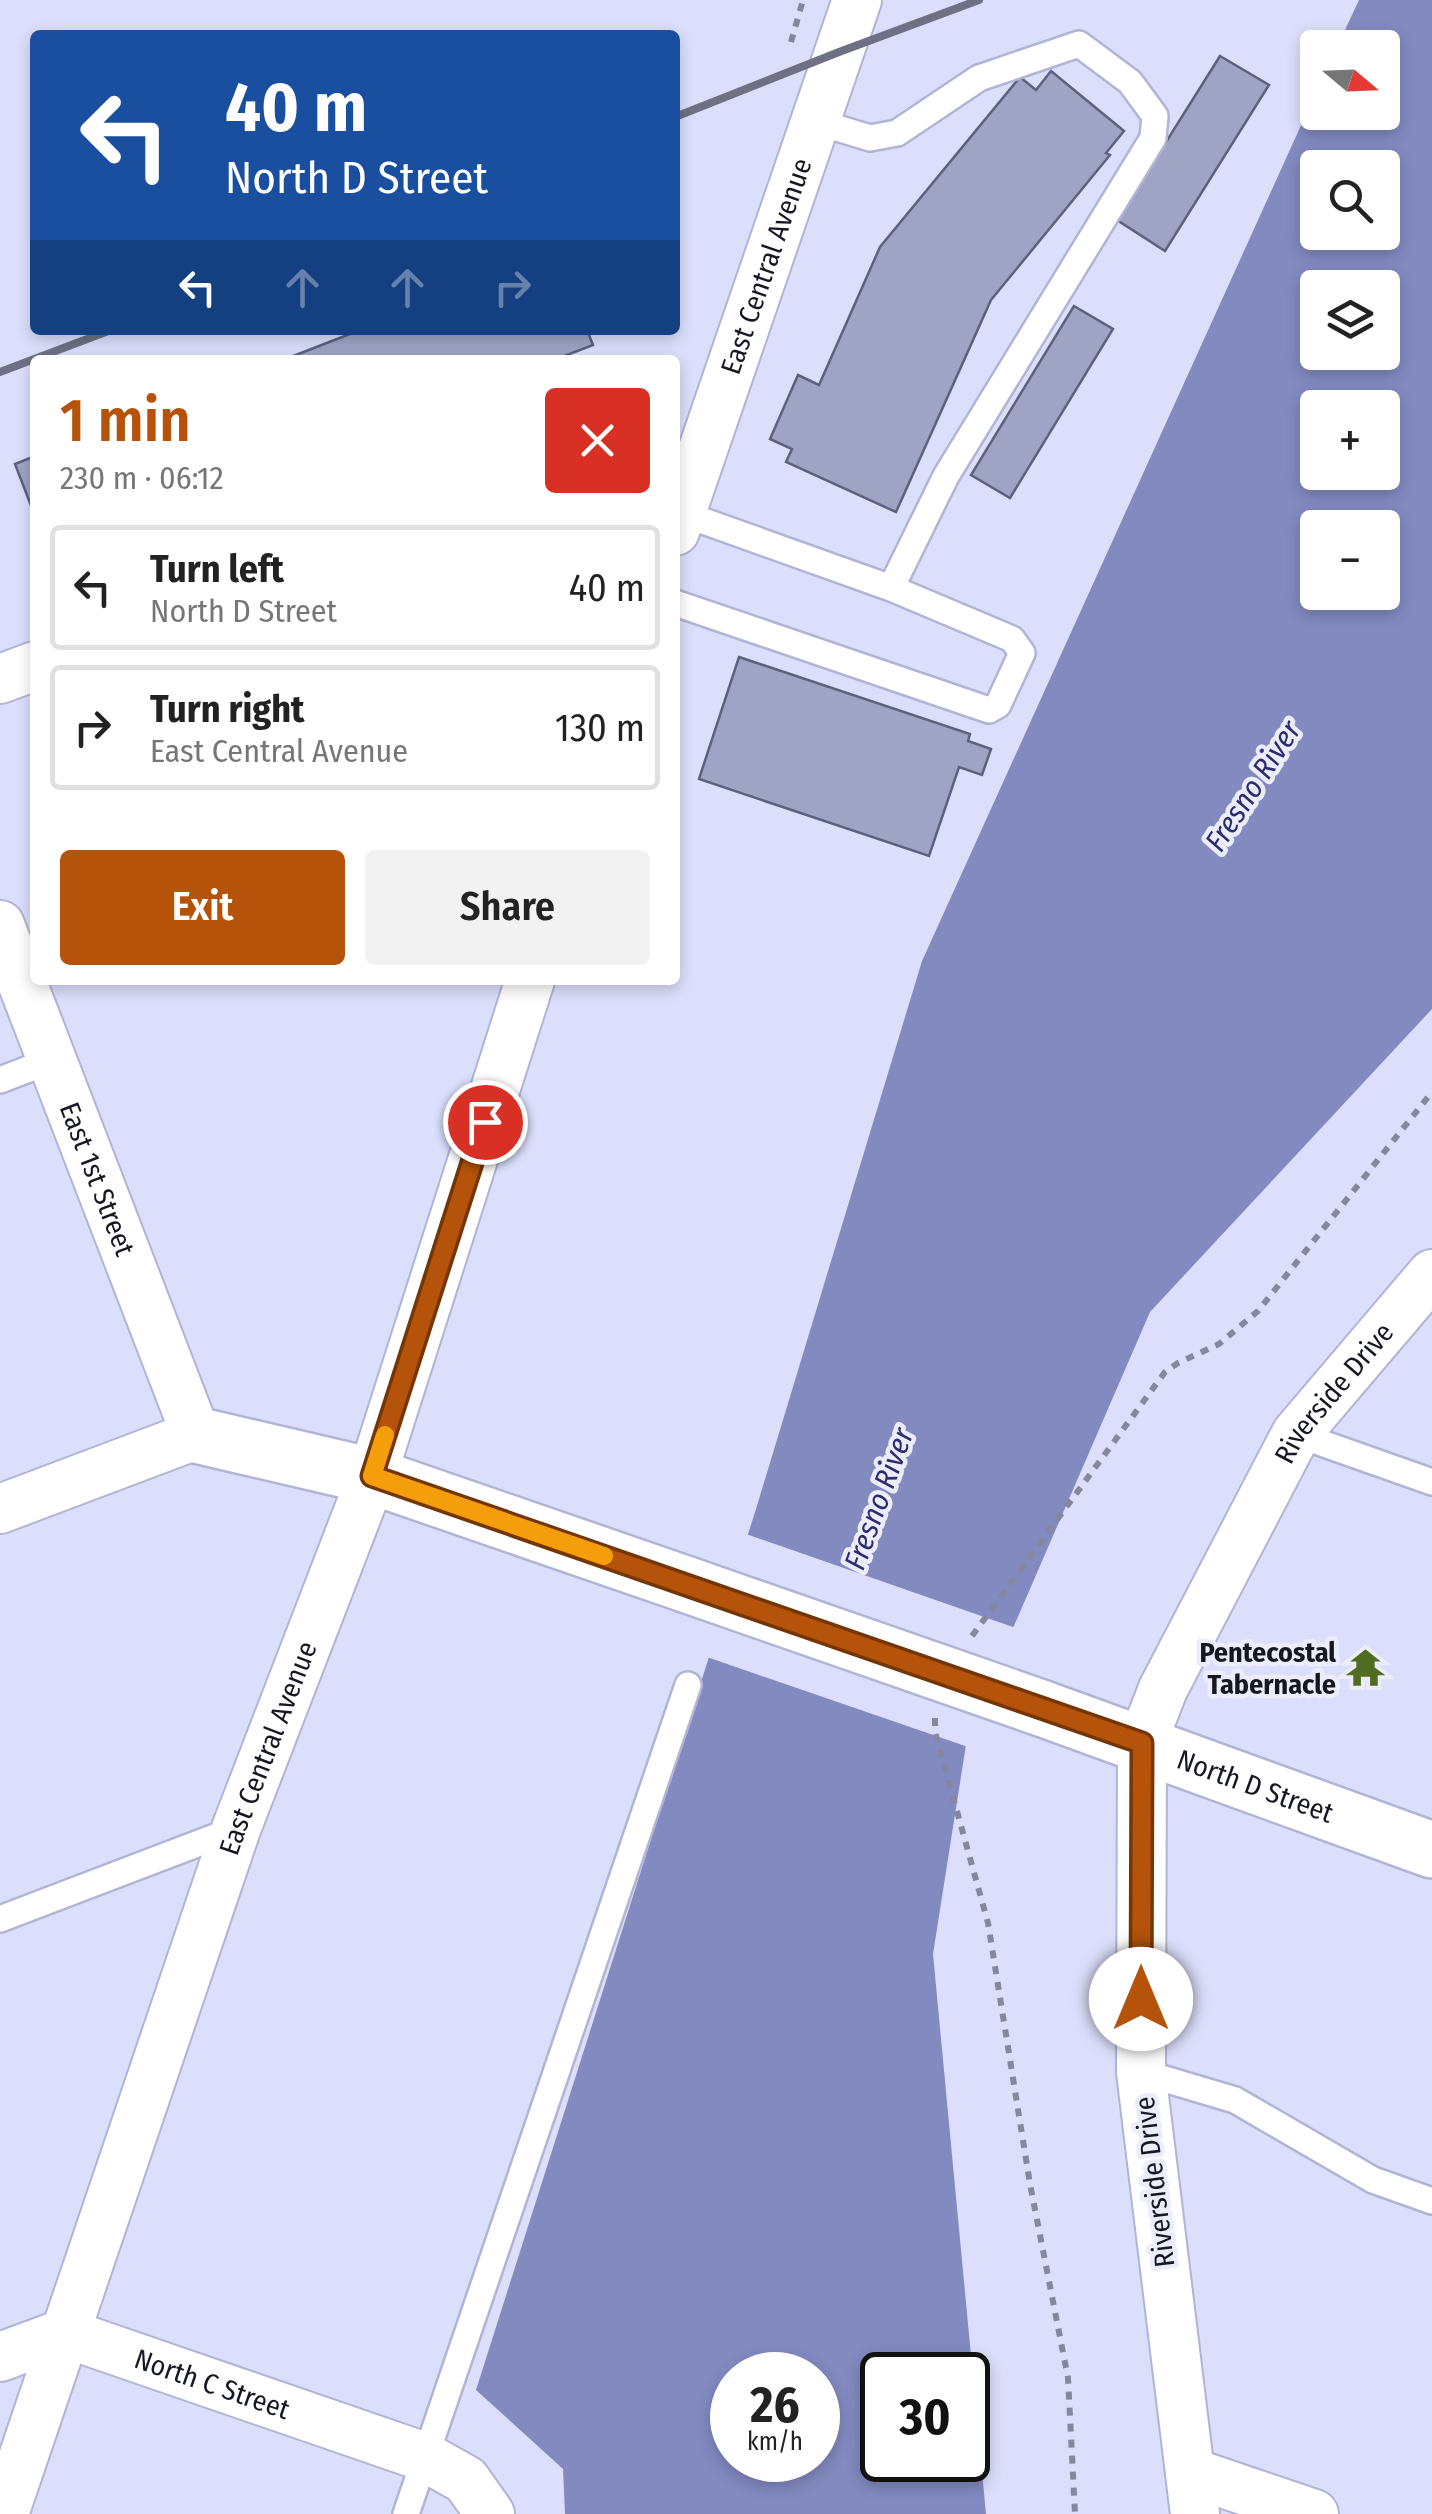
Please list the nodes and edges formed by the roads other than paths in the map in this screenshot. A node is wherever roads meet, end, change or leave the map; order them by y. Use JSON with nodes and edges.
{"nodes":[{"id":1,"x":857,"y":0,"type":"edge"},
{"id":2,"x":814,"y":121,"type":"junction"},
{"id":3,"x":692,"y":437,"type":"edge"},
{"id":4,"x":680,"y":510,"type":"edge"},
{"id":5,"x":680,"y":523,"type":"edge"},
{"id":6,"x":892,"y":588,"type":"junction"},
{"id":7,"x":680,"y":605,"type":"edge"},
{"id":8,"x":30,"y":668,"type":"edge"},
{"id":9,"x":0,"y":679,"type":"edge"},
{"id":10,"x":0,"y":925,"type":"edge"},
{"id":11,"x":528,"y":985,"type":"edge"},
{"id":12,"x":52,"y":1060,"type":"junction"},
{"id":13,"x":0,"y":1080,"type":"edge"},
{"id":14,"x":1432,"y":1274,"type":"edge"},
{"id":15,"x":1296,"y":1434,"type":"junction"},
{"id":16,"x":196,"y":1435,"type":"junction"},
{"id":17,"x":372,"y":1476,"type":"junction"},
{"id":18,"x":1432,"y":1482,"type":"edge"},
{"id":19,"x":0,"y":1509,"type":"edge"},
{"id":20,"x":688,"y":1685,"type":"dead end"},
{"id":21,"x":1142,"y":1743,"type":"junction"},
{"id":22,"x":236,"y":1830,"type":"junction"},
{"id":23,"x":1432,"y":1850,"type":"edge"},
{"id":24,"x":0,"y":1920,"type":"edge"},
{"id":25,"x":1141,"y":2072,"type":"junction"},
{"id":26,"x":1432,"y":2201,"type":"edge"},
{"id":27,"x":66,"y":2333,"type":"junction"},
{"id":28,"x":0,"y":2357,"type":"edge"},
{"id":29,"x":425,"y":2457,"type":"junction"},
{"id":30,"x":1192,"y":2493,"type":"edge"},
{"id":31,"x":4,"y":2514,"type":"edge"},
{"id":32,"x":406,"y":2514,"type":"edge"},
{"id":33,"x":490,"y":2514,"type":"edge"},
{"id":34,"x":1314,"y":2514,"type":"edge"}],
"edges":[{"from":1,"to":2,"type":"street","name":"East Central Avenue"},
{"from":2,"to":3,"type":"street","name":"East Central Avenue"},
{"from":2,"to":6,"type":"lane"},
{"from":3,"to":4,"type":"street","name":"East Central Avenue"},
{"from":5,"to":6,"type":"lane"},
{"from":6,"to":7,"type":"lane"},
{"from":8,"to":9,"type":"street"},
{"from":10,"to":12,"type":"street","name":"East 1st Street"},
{"from":11,"to":17,"type":"street","name":"East Central Avenue"},
{"from":12,"to":13,"type":"lane"},
{"from":12,"to":16,"type":"street","name":"East 1st Street"},
{"from":14,"to":15,"type":"street","name":"Riverside Drive"},
{"from":15,"to":18,"type":"lane"},
{"from":15,"to":21,"type":"street","name":"Riverside Drive"},
{"from":16,"to":17,"type":"street","name":"North D Street"},
{"from":16,"to":19,"type":"street"},
{"from":17,"to":21,"type":"street","name":"North D Street","bridge":true},
{"from":17,"to":22,"type":"street","name":"East Central Avenue"},
{"from":20,"to":29,"type":"lane"},
{"from":21,"to":23,"type":"street","name":"North D Street"},
{"from":21,"to":25,"type":"street","name":"Riverside Drive"},
{"from":22,"to":24,"type":"lane"},
{"from":22,"to":27,"type":"street","name":"East Central Avenue"},
{"from":25,"to":26,"type":"lane"},
{"from":25,"to":30,"type":"street","name":"Riverside Drive"},
{"from":27,"to":28,"type":"street"},
{"from":27,"to":29,"type":"street","name":"North C Street"},
{"from":27,"to":31,"type":"street","name":"East Central Avenue"},
{"from":29,"to":32,"type":"lane"},
{"from":29,"to":33,"type":"street","name":"North C Street"},
{"from":30,"to":34,"type":"street"}]}
